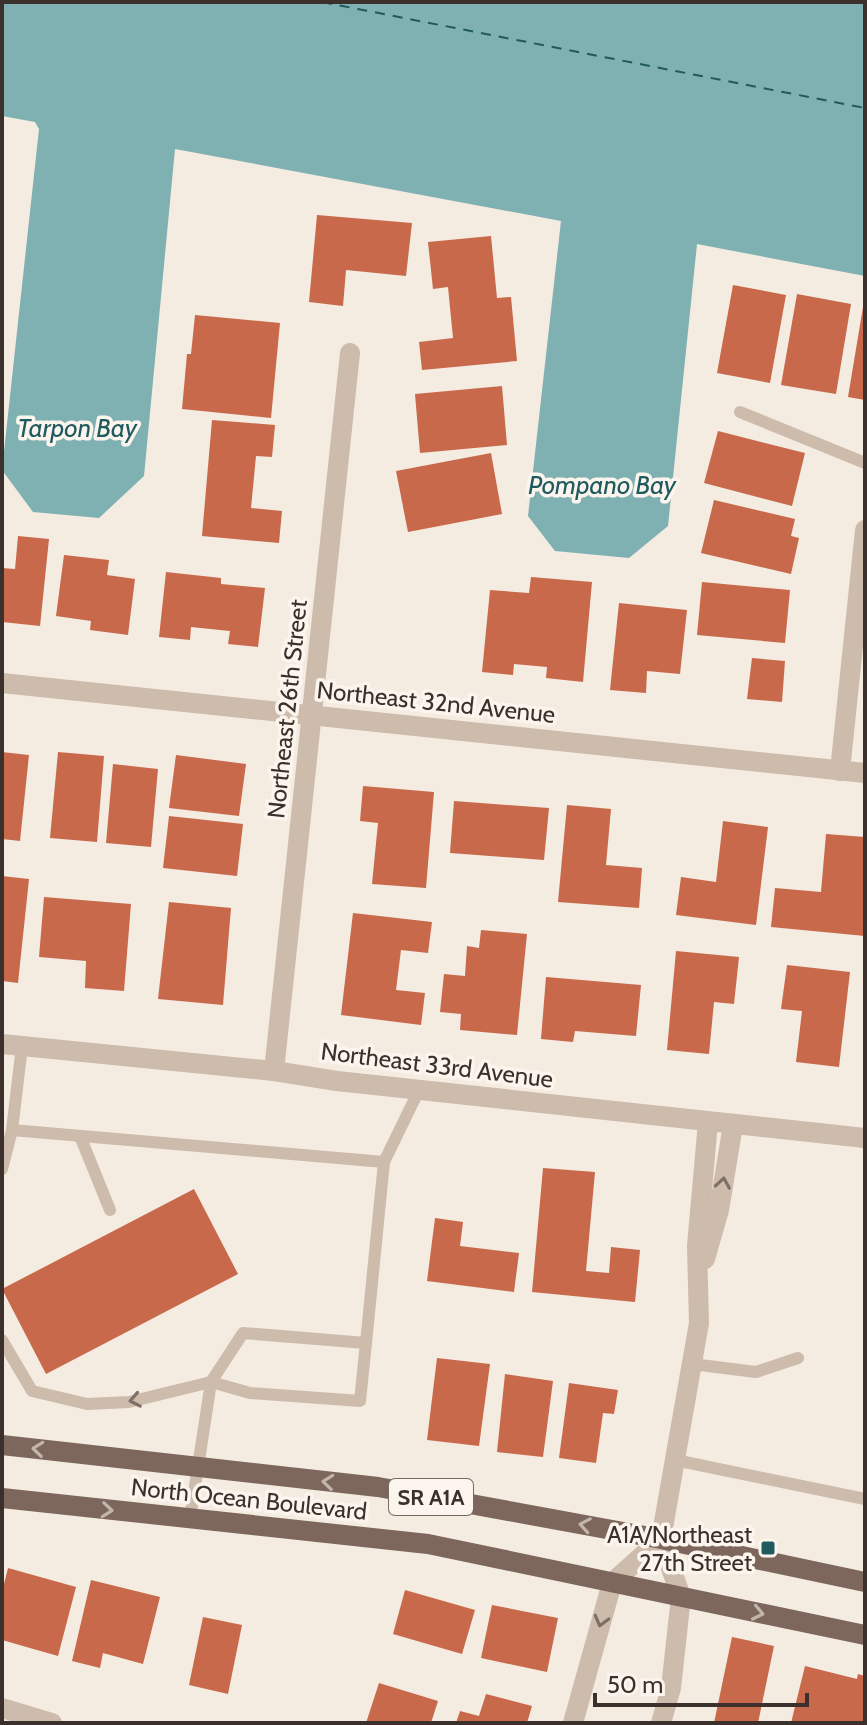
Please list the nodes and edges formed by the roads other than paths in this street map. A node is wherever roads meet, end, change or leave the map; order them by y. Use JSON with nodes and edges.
{"nodes":[{"id":1,"x":350,"y":353,"type":"dead end"},
{"id":2,"x":740,"y":412,"type":"dead end"},
{"id":3,"x":865,"y":463,"type":"edge"},
{"id":4,"x":865,"y":530,"type":"edge"},
{"id":5,"x":2,"y":683,"type":"edge"},
{"id":6,"x":313,"y":715,"type":"junction"},
{"id":7,"x":840,"y":771,"type":"junction"},
{"id":8,"x":865,"y":773,"type":"edge"},
{"id":9,"x":12,"y":1045,"type":"edge"},
{"id":10,"x":274,"y":1071,"type":"junction"},
{"id":11,"x":419,"y":1090,"type":"junction"},
{"id":12,"x":708,"y":1122,"type":"junction"},
{"id":13,"x":733,"y":1125,"type":"junction"},
{"id":14,"x":12,"y":1130,"type":"junction"},
{"id":15,"x":80,"y":1136,"type":"junction"},
{"id":16,"x":865,"y":1138,"type":"edge"},
{"id":17,"x":384,"y":1162,"type":"junction"},
{"id":18,"x":2,"y":1169,"type":"edge"},
{"id":19,"x":110,"y":1210,"type":"dead end"},
{"id":20,"x":698,"y":1286,"type":"junction"},
{"id":21,"x":2,"y":1340,"type":"edge"},
{"id":22,"x":366,"y":1343,"type":"junction"},
{"id":23,"x":798,"y":1358,"type":"dead end"},
{"id":24,"x":692,"y":1364,"type":"junction"},
{"id":25,"x":211,"y":1382,"type":"junction"},
{"id":26,"x":2,"y":1445,"type":"edge"},
{"id":27,"x":675,"y":1460,"type":"junction"},
{"id":28,"x":199,"y":1467,"type":"junction"},
{"id":29,"x":2,"y":1498,"type":"edge"},
{"id":30,"x":865,"y":1499,"type":"edge"},
{"id":31,"x":190,"y":1519,"type":"junction"},
{"id":32,"x":661,"y":1539,"type":"junction"},
{"id":33,"x":865,"y":1582,"type":"edge"},
{"id":34,"x":612,"y":1583,"type":"junction"},
{"id":35,"x":681,"y":1597,"type":"junction"},
{"id":36,"x":865,"y":1635,"type":"edge"},
{"id":37,"x":2,"y":1708,"type":"edge"},
{"id":38,"x":52,"y":1723,"type":"edge"},
{"id":39,"x":573,"y":1723,"type":"edge"},
{"id":40,"x":661,"y":1723,"type":"edge"}],
"edges":[{"from":1,"to":6,"type":"street","name":"Northeast 26th Street"},
{"from":2,"to":3,"type":"lane"},
{"from":4,"to":7,"type":"street"},
{"from":5,"to":6,"type":"street","name":"Northeast 32nd Avenue"},
{"from":6,"to":7,"type":"street","name":"Northeast 32nd Avenue"},
{"from":6,"to":10,"type":"street","name":"Northeast 26th Street"},
{"from":7,"to":8,"type":"street","name":"Northeast 32nd Avenue"},
{"from":9,"to":10,"type":"street","name":"Northeast 33rd Avenue"},
{"from":9,"to":14,"type":"lane"},
{"from":10,"to":11,"type":"street","name":"Northeast 33rd Avenue"},
{"from":11,"to":12,"type":"street","name":"Northeast 33rd Avenue"},
{"from":11,"to":17,"type":"lane"},
{"from":12,"to":13,"type":"street","name":"Northeast 33rd Avenue"},
{"from":12,"to":20,"type":"street"},
{"from":13,"to":16,"type":"street","name":"Northeast 33rd Avenue"},
{"from":20,"to":13,"type":"street","one_way":true},
{"from":14,"to":15,"type":"lane"},
{"from":14,"to":18,"type":"lane"},
{"from":15,"to":17,"type":"lane"},
{"from":15,"to":19,"type":"lane"},
{"from":17,"to":22,"type":"lane"},
{"from":20,"to":24,"type":"street"},
{"from":25,"to":21,"type":"lane","one_way":true},
{"from":22,"to":25,"type":"lane"},
{"from":22,"to":25,"type":"lane"},
{"from":23,"to":24,"type":"lane"},
{"from":24,"to":27,"type":"street"},
{"from":25,"to":28,"type":"lane"},
{"from":28,"to":26,"type":"main road","name":"North Ocean Boulevard","number":"SR A1A","one_way":true},
{"from":27,"to":30,"type":"lane"},
{"from":27,"to":32,"type":"street"},
{"from":28,"to":31,"type":"lane"},
{"from":32,"to":28,"type":"main road","name":"North Ocean Boulevard","number":"SR A1A","one_way":true},
{"from":29,"to":31,"type":"main road","name":"North Ocean Boulevard","number":"SR A1A","one_way":true},
{"from":31,"to":34,"type":"main road","name":"North Ocean Boulevard","number":"SR A1A"},
{"from":32,"to":33,"type":"main road","name":"North Ocean Boulevard","number":"SR A1A"},
{"from":32,"to":34,"type":"street"},
{"from":32,"to":35,"type":"street"},
{"from":34,"to":35,"type":"main road","name":"North Ocean Boulevard","number":"SR A1A"},
{"from":34,"to":39,"type":"street","one_way":true},
{"from":35,"to":36,"type":"main road","name":"North Ocean Boulevard","number":"SR A1A","one_way":true},
{"from":35,"to":40,"type":"street"},
{"from":37,"to":38,"type":"street"}]}
